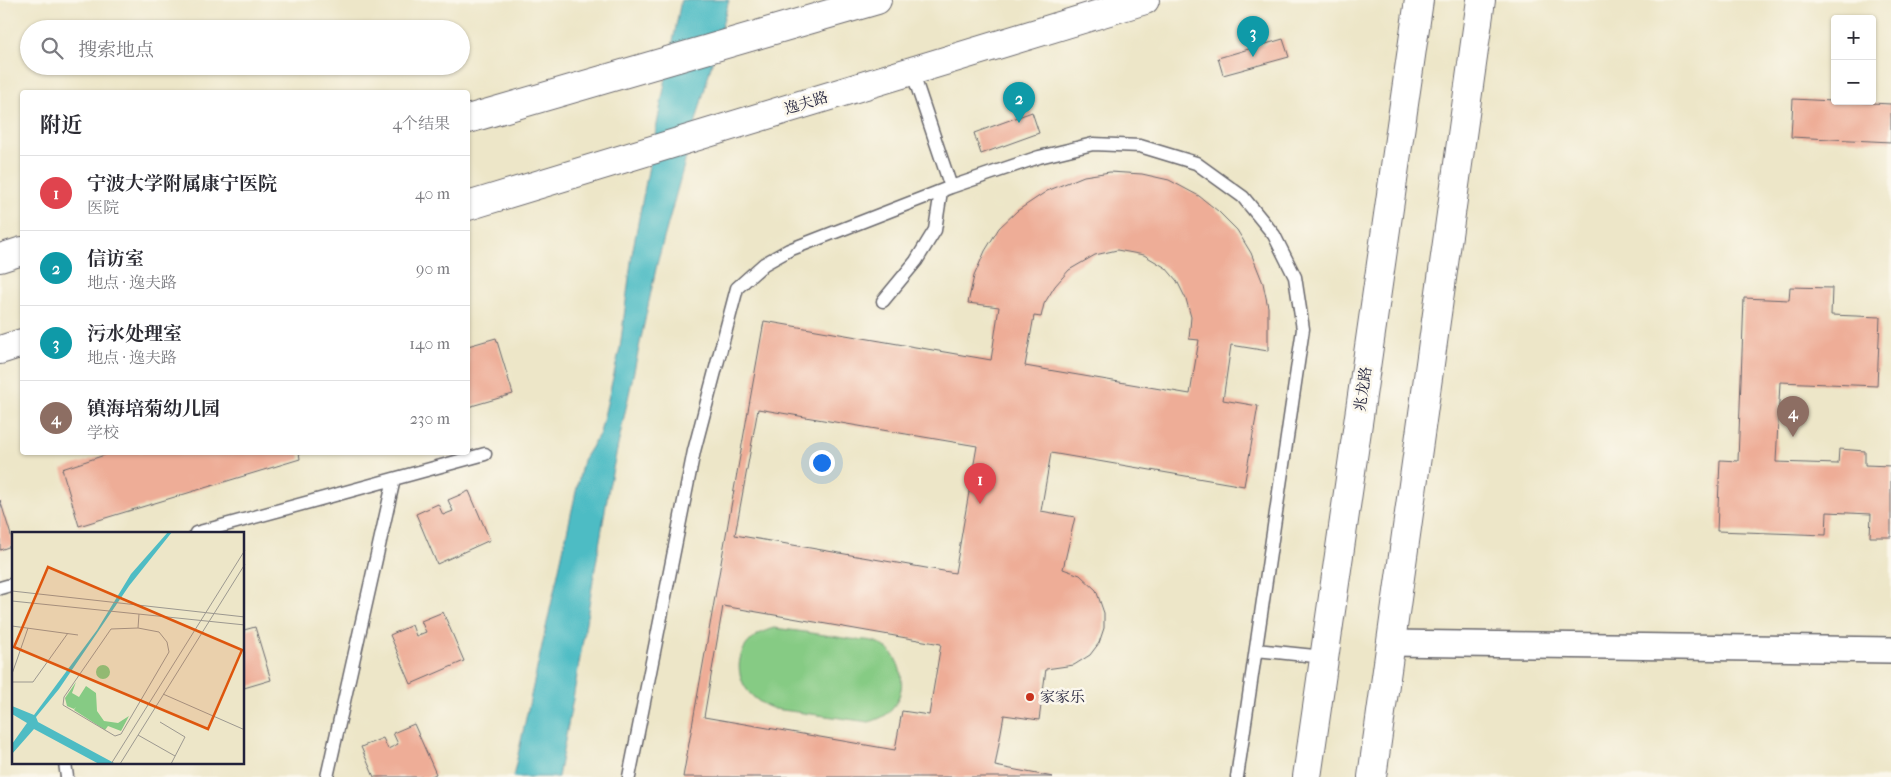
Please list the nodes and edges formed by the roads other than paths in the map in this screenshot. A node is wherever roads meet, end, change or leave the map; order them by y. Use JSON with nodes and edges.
{"nodes":[{"id":1,"x":877,"y":0,"type":"edge"},
{"id":2,"x":1145,"y":0,"type":"edge"},
{"id":3,"x":1420,"y":0,"type":"edge"},
{"id":4,"x":1481,"y":0,"type":"edge"},
{"id":5,"x":912,"y":71,"type":"junction"},
{"id":6,"x":470,"y":118,"type":"edge"},
{"id":7,"x":946,"y":189,"type":"junction"},
{"id":8,"x":470,"y":205,"type":"edge"},
{"id":9,"x":20,"y":253,"type":"edge"},
{"id":10,"x":0,"y":258,"type":"edge"},
{"id":11,"x":883,"y":302,"type":"dead end"},
{"id":12,"x":20,"y":344,"type":"edge"},
{"id":13,"x":0,"y":350,"type":"edge"},
{"id":14,"x":485,"y":454,"type":"dead end"},
{"id":15,"x":394,"y":479,"type":"junction"},
{"id":16,"x":200,"y":532,"type":"edge"},
{"id":17,"x":1391,"y":643,"type":"junction"},
{"id":18,"x":1256,"y":650,"type":"junction"},
{"id":19,"x":1891,"y":650,"type":"edge"},
{"id":20,"x":1324,"y":657,"type":"junction"},
{"id":21,"x":65,"y":764,"type":"edge"},
{"id":22,"x":67,"y":777,"type":"edge"},
{"id":23,"x":328,"y":777,"type":"edge"},
{"id":24,"x":629,"y":777,"type":"edge"},
{"id":25,"x":1237,"y":777,"type":"edge"},
{"id":26,"x":1307,"y":777,"type":"edge"},
{"id":27,"x":1372,"y":777,"type":"edge"}],
"edges":[{"from":1,"to":6,"type":"main road"},
{"from":2,"to":5,"type":"main road","name":"逸夫路"},
{"from":3,"to":20,"type":"main road","name":"兆龙路"},
{"from":4,"to":17,"type":"main road"},
{"from":5,"to":7,"type":"lane"},
{"from":5,"to":8,"type":"main road","name":"逸夫路"},
{"from":7,"to":11,"type":"lane"},
{"from":7,"to":18,"type":"lane"},
{"from":7,"to":24,"type":"lane"},
{"from":9,"to":10,"type":"main road"},
{"from":12,"to":13,"type":"main road"},
{"from":14,"to":15,"type":"lane"},
{"from":15,"to":16,"type":"lane"},
{"from":15,"to":23,"type":"lane"},
{"from":17,"to":19,"type":"street"},
{"from":17,"to":27,"type":"main road"},
{"from":18,"to":20,"type":"lane"},
{"from":18,"to":25,"type":"lane"},
{"from":20,"to":26,"type":"main road","name":"兆龙路"},
{"from":21,"to":22,"type":"lane"}]}
